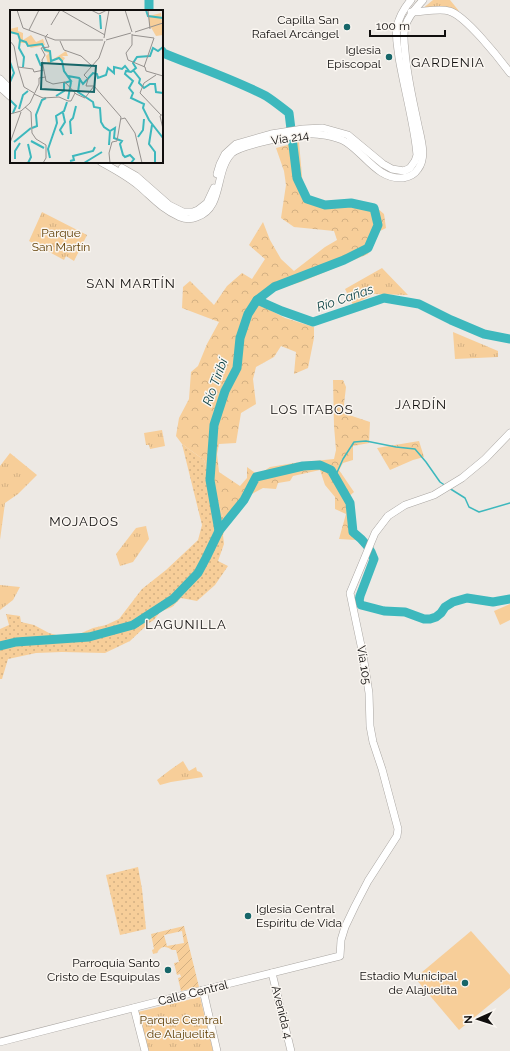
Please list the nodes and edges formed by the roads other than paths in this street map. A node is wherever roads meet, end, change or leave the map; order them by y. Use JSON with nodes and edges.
{"nodes":[{"id":1,"x":411,"y":0,"type":"edge"},
{"id":2,"x":423,"y":0,"type":"edge"},
{"id":3,"x":403,"y":11,"type":"junction"},
{"id":4,"x":412,"y":12,"type":"junction"},
{"id":5,"x":510,"y":73,"type":"edge"},
{"id":6,"x":0,"y":80,"type":"edge"},
{"id":7,"x":0,"y":87,"type":"edge"},
{"id":8,"x":10,"y":89,"type":"edge"},
{"id":9,"x":10,"y":96,"type":"edge"},
{"id":10,"x":303,"y":131,"type":"junction"},
{"id":11,"x":272,"y":137,"type":"junction"},
{"id":12,"x":103,"y":163,"type":"edge"},
{"id":13,"x":113,"y":163,"type":"edge"},
{"id":14,"x":510,"y":433,"type":"edge"},
{"id":15,"x":340,"y":956,"type":"joint"},
{"id":16,"x":272,"y":973,"type":"junction"},
{"id":17,"x":203,"y":990,"type":"junction"},
{"id":18,"x":134,"y":1008,"type":"junction"},
{"id":19,"x":0,"y":1042,"type":"edge"},
{"id":20,"x":145,"y":1051,"type":"edge"},
{"id":21,"x":217,"y":1051,"type":"edge"},
{"id":22,"x":291,"y":1051,"type":"edge"}],
"edges":[{"from":1,"to":3,"type":"main road","name":"Vía 214"},
{"from":2,"to":4,"type":"main road","name":"Vía 214"},
{"from":3,"to":4,"type":"main road"},
{"from":3,"to":10,"type":"main road","name":"Vía 214"},
{"from":4,"to":5,"type":"main road"},
{"from":4,"to":10,"type":"main road","name":"Vía 214"},
{"from":6,"to":8,"type":"main road"},
{"from":7,"to":9,"type":"main road"},
{"from":10,"to":11,"type":"main road","name":"Vía 214"},
{"from":11,"to":12,"type":"main road","name":"Vía 214"},
{"from":11,"to":13,"type":"main road","name":"Vía 214"},
{"from":14,"to":15,"type":"main road","name":"Vía 105"},
{"from":15,"to":16,"type":"main road","name":"Calle Central"},
{"from":16,"to":17,"type":"main road","name":"Calle Central"},
{"from":16,"to":22,"type":"main road","name":"Avenida 4"},
{"from":17,"to":18,"type":"main road","name":"Calle Central"},
{"from":17,"to":21,"type":"main road"},
{"from":18,"to":19,"type":"main road","name":"Calle Central"},
{"from":18,"to":20,"type":"main road"}]}
